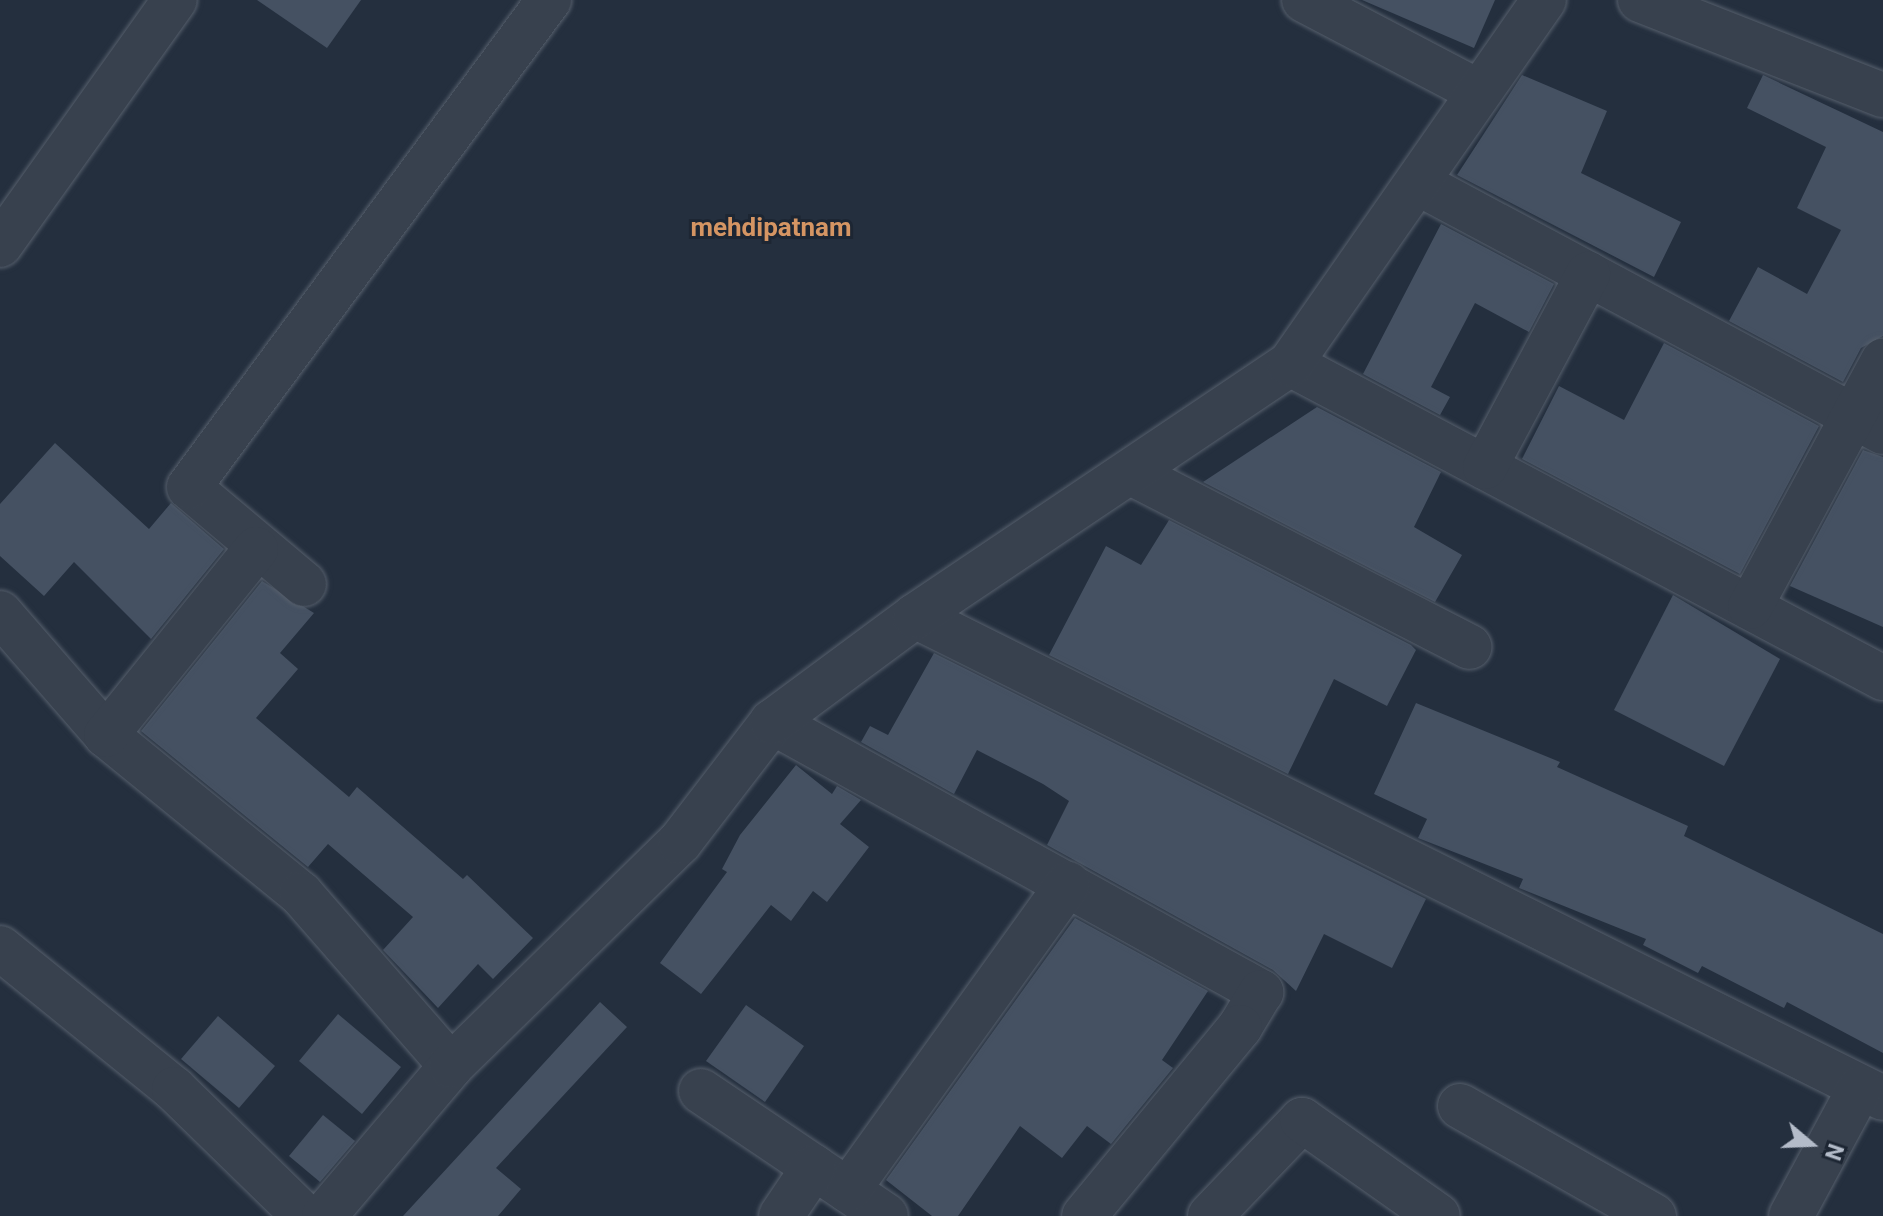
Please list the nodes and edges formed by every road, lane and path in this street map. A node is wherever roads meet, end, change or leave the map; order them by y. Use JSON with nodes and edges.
{"nodes":[{"id":1,"x":175,"y":0,"type":"edge"},
{"id":2,"x":1304,"y":0,"type":"edge"},
{"id":3,"x":1544,"y":0,"type":"edge"},
{"id":4,"x":1640,"y":0,"type":"edge"},
{"id":5,"x":536,"y":5,"type":"edge"},
{"id":6,"x":1477,"y":91,"type":"junction"},
{"id":7,"x":1883,"y":95,"type":"edge"},
{"id":8,"x":1418,"y":183,"type":"junction"},
{"id":9,"x":0,"y":245,"type":"edge"},
{"id":10,"x":1588,"y":274,"type":"junction"},
{"id":11,"x":1883,"y":361,"type":"edge"},
{"id":12,"x":1290,"y":364,"type":"junction"},
{"id":13,"x":1867,"y":424,"type":"edge"},
{"id":14,"x":1485,"y":467,"type":"junction"},
{"id":15,"x":1135,"y":475,"type":"junction"},
{"id":16,"x":256,"y":549,"type":"junction"},
{"id":17,"x":304,"y":584,"type":"dead end"},
{"id":18,"x":1750,"y":607,"type":"junction"},
{"id":19,"x":0,"y":613,"type":"edge"},
{"id":20,"x":915,"y":616,"type":"junction"},
{"id":21,"x":1469,"y":647,"type":"dead end"},
{"id":22,"x":1883,"y":678,"type":"edge"},
{"id":23,"x":772,"y":722,"type":"junction"},
{"id":24,"x":106,"y":735,"type":"junction"},
{"id":25,"x":1068,"y":884,"type":"junction"},
{"id":26,"x":0,"y":948,"type":"edge"},
{"id":27,"x":451,"y":1066,"type":"junction"},
{"id":28,"x":701,"y":1091,"type":"dead end"},
{"id":29,"x":1872,"y":1093,"type":"edge"},
{"id":30,"x":1460,"y":1106,"type":"dead end"},
{"id":31,"x":831,"y":1179,"type":"junction"},
{"id":32,"x":304,"y":1216,"type":"edge"},
{"id":33,"x":324,"y":1216,"type":"edge"},
{"id":34,"x":781,"y":1216,"type":"edge"},
{"id":35,"x":886,"y":1216,"type":"edge"},
{"id":36,"x":1084,"y":1216,"type":"edge"},
{"id":37,"x":1210,"y":1216,"type":"edge"},
{"id":38,"x":1438,"y":1216,"type":"edge"},
{"id":39,"x":1654,"y":1216,"type":"edge"},
{"id":40,"x":1791,"y":1216,"type":"edge"}],
"edges":[{"from":1,"to":9,"type":"street"},
{"from":2,"to":6,"type":"street"},
{"from":3,"to":6,"type":"street"},
{"from":4,"to":7,"type":"street"},
{"from":5,"to":16,"type":"street"},
{"from":6,"to":8,"type":"street"},
{"from":8,"to":10,"type":"street"},
{"from":8,"to":12,"type":"street"},
{"from":10,"to":13,"type":"street"},
{"from":10,"to":14,"type":"street"},
{"from":11,"to":13,"type":"street"},
{"from":12,"to":14,"type":"street"},
{"from":12,"to":15,"type":"street"},
{"from":13,"to":18,"type":"street"},
{"from":14,"to":18,"type":"street"},
{"from":15,"to":20,"type":"street"},
{"from":15,"to":21,"type":"street"},
{"from":16,"to":17,"type":"street"},
{"from":16,"to":24,"type":"street"},
{"from":18,"to":22,"type":"street"},
{"from":19,"to":24,"type":"street"},
{"from":20,"to":23,"type":"street"},
{"from":20,"to":29,"type":"street"},
{"from":23,"to":25,"type":"street"},
{"from":23,"to":27,"type":"street"},
{"from":24,"to":27,"type":"street"},
{"from":25,"to":31,"type":"street"},
{"from":25,"to":36,"type":"street"},
{"from":26,"to":32,"type":"street"},
{"from":27,"to":33,"type":"street"},
{"from":28,"to":31,"type":"street"},
{"from":29,"to":40,"type":"street"},
{"from":30,"to":39,"type":"street"},
{"from":31,"to":34,"type":"street"},
{"from":31,"to":35,"type":"street"},
{"from":37,"to":38,"type":"street"}]}
